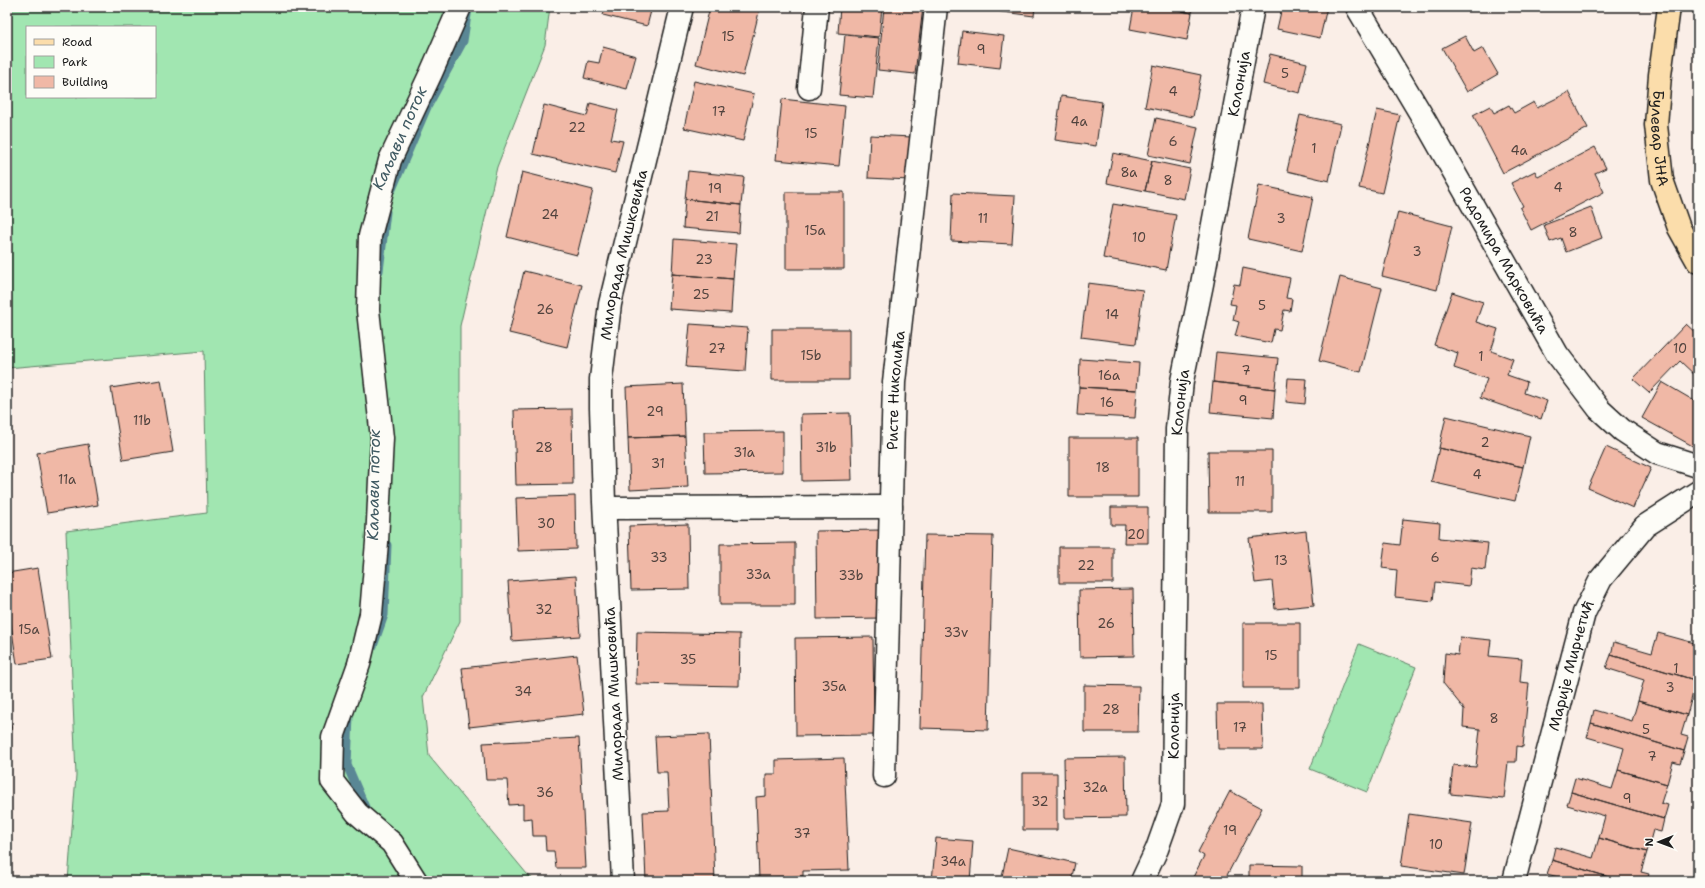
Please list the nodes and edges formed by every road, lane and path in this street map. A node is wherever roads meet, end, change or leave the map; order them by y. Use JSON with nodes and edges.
{"nodes":[{"id":1,"x":460,"y":7,"type":"edge"},
{"id":2,"x":682,"y":7,"type":"edge"},
{"id":3,"x":818,"y":7,"type":"edge"},
{"id":4,"x":936,"y":7,"type":"edge"},
{"id":5,"x":1253,"y":7,"type":"edge"},
{"id":6,"x":1357,"y":7,"type":"edge"},
{"id":7,"x":1669,"y":7,"type":"edge"},
{"id":8,"x":809,"y":88,"type":"dead end"},
{"id":9,"x":1698,"y":262,"type":"edge"},
{"id":10,"x":1698,"y":466,"type":"edge"},
{"id":11,"x":1698,"y":492,"type":"edge"},
{"id":12,"x":891,"y":507,"type":"junction"},
{"id":13,"x":605,"y":508,"type":"junction"},
{"id":14,"x":884,"y":776,"type":"dead end"},
{"id":15,"x":1172,"y":804,"type":"junction"},
{"id":16,"x":416,"y":881,"type":"edge"},
{"id":17,"x":623,"y":881,"type":"edge"},
{"id":18,"x":1142,"y":881,"type":"edge"},
{"id":19,"x":1154,"y":881,"type":"edge"},
{"id":20,"x":1514,"y":881,"type":"edge"}],
"edges":[{"from":1,"to":16,"type":"street"},
{"from":2,"to":13,"type":"street","name":"Милорада Мишковића"},
{"from":3,"to":8,"type":"street"},
{"from":4,"to":12,"type":"street","name":"Ристе Николића"},
{"from":5,"to":15,"type":"street","name":"Колонија"},
{"from":6,"to":10,"type":"street","name":"Радомира Марковића"},
{"from":7,"to":9,"type":"main road","name":"Булевар ЈНА"},
{"from":11,"to":20,"type":"street","name":"Марије Мирчетић"},
{"from":12,"to":13,"type":"street"},
{"from":12,"to":14,"type":"street","name":"Ристе Николића"},
{"from":13,"to":17,"type":"street","name":"Милорада Мишковића"},
{"from":15,"to":18,"type":"street","name":"Колонија"},
{"from":15,"to":19,"type":"street","name":"Колонија"}]}
